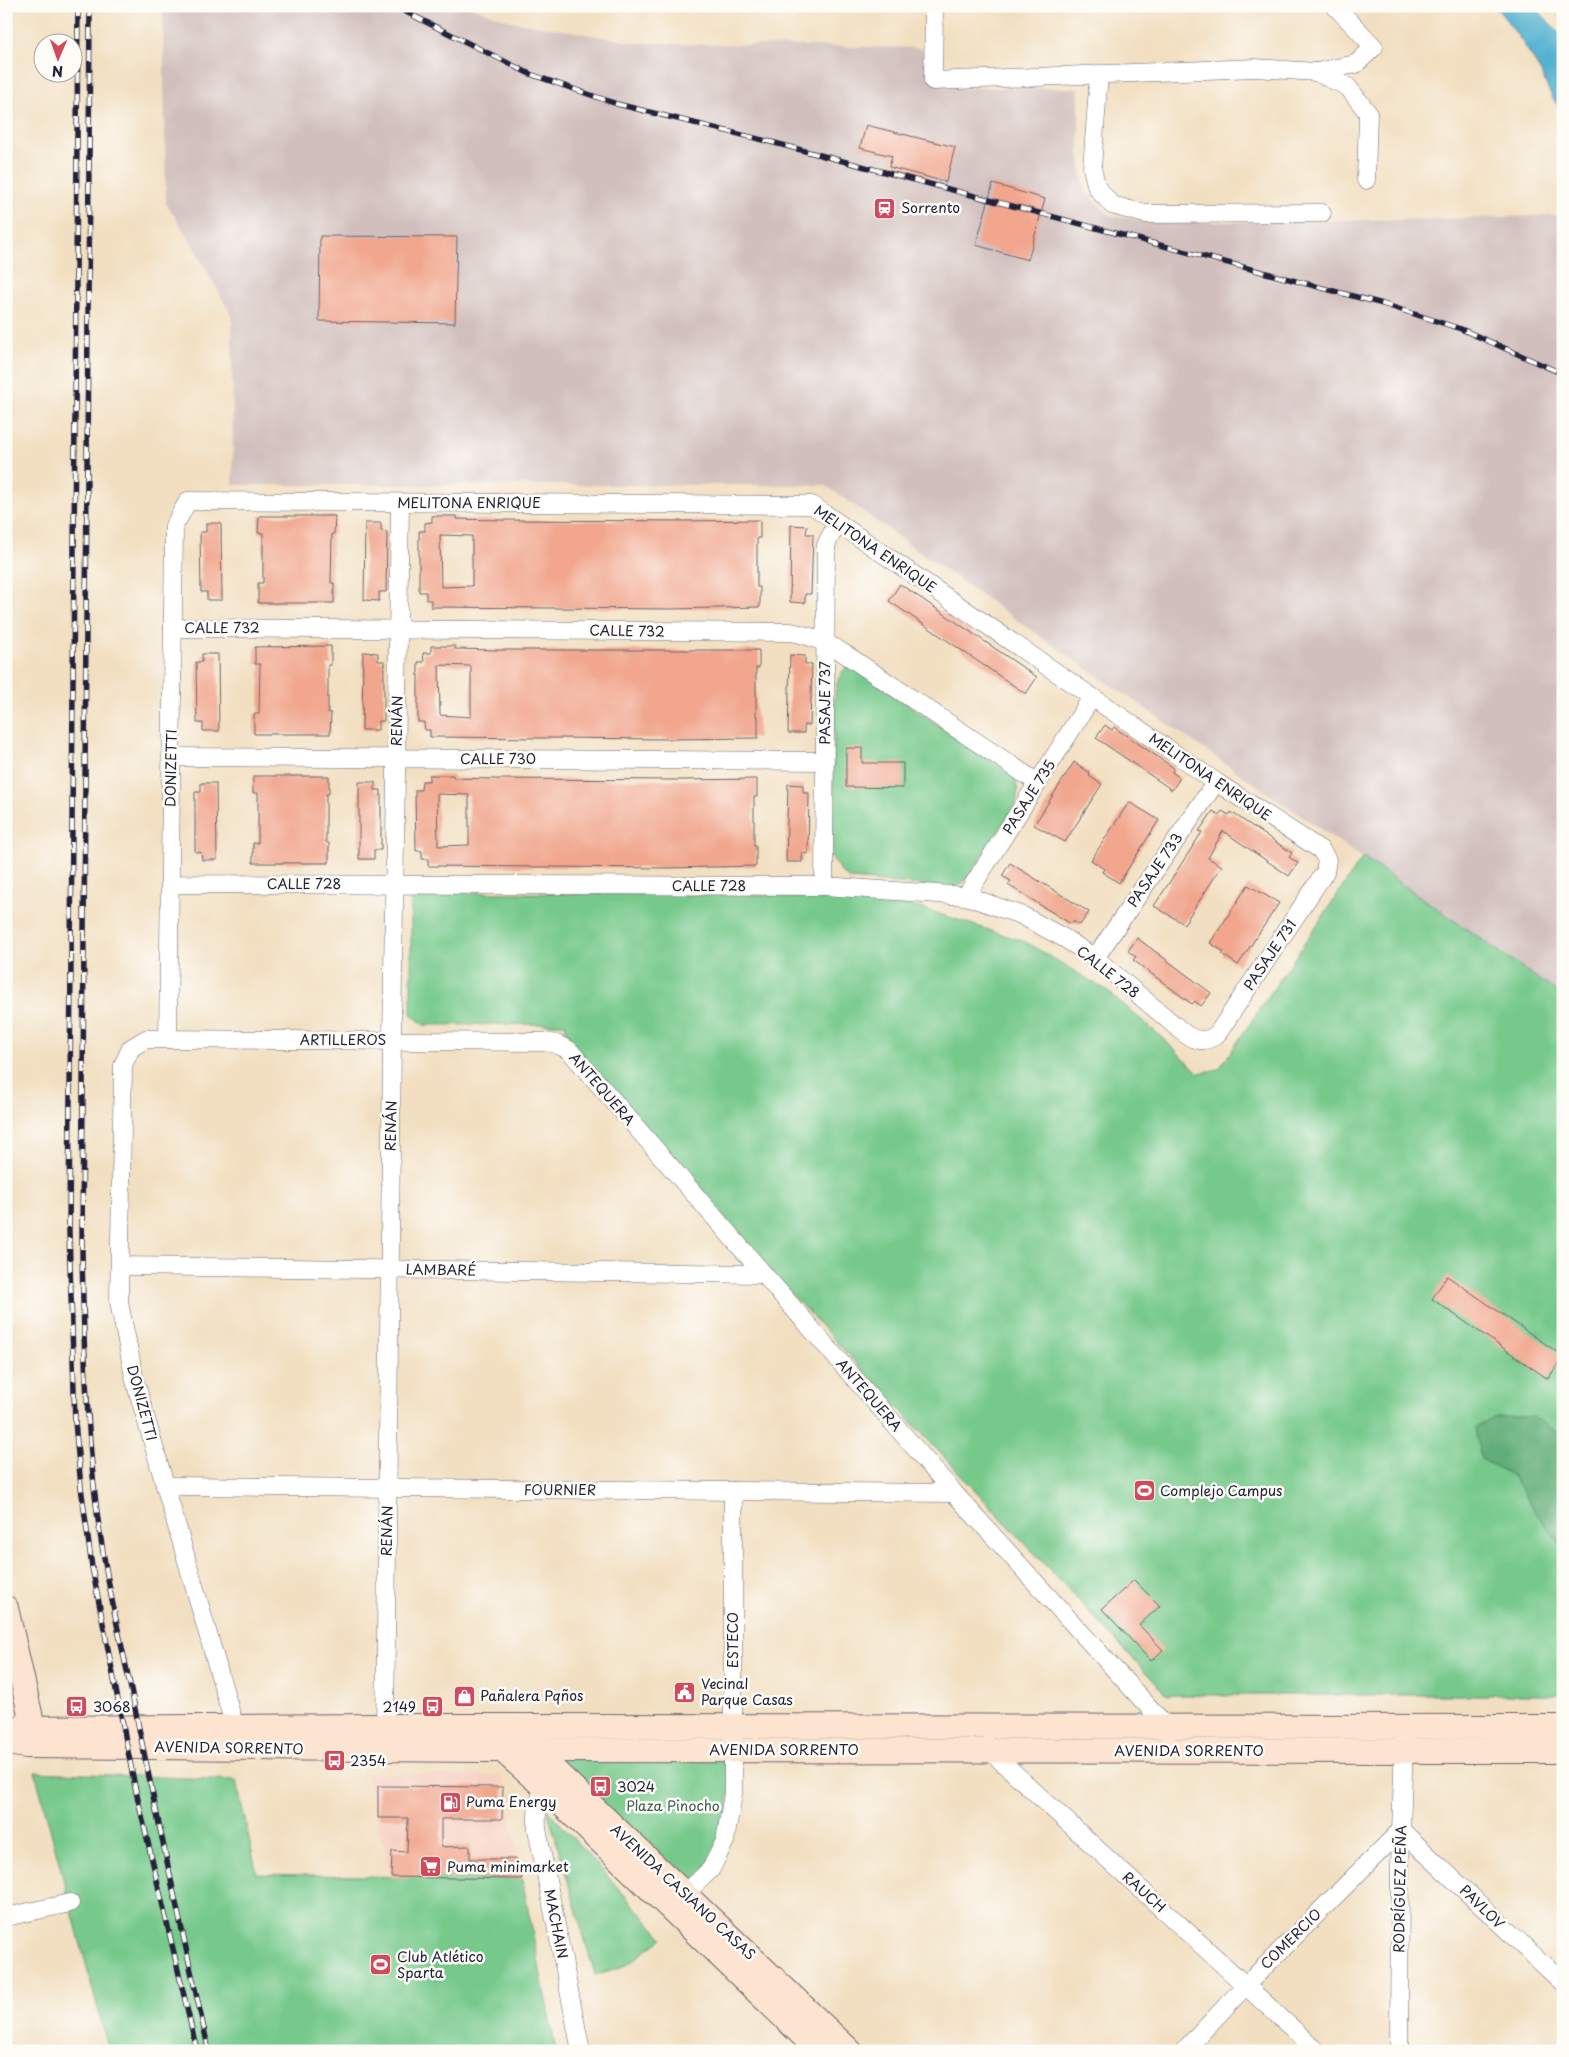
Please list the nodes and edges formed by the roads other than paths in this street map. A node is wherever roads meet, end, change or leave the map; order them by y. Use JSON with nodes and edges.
{"nodes":[{"id":1,"x":934,"y":6,"type":"edge"},
{"id":2,"x":1335,"y":6,"type":"edge"},
{"id":3,"x":1316,"y":72,"type":"junction"},
{"id":4,"x":1098,"y":74,"type":"junction"},
{"id":5,"x":1366,"y":180,"type":"dead end"},
{"id":6,"x":1322,"y":213,"type":"dead end"},
{"id":7,"x":188,"y":501,"type":"joint"},
{"id":8,"x":400,"y":503,"type":"junction"},
{"id":9,"x":838,"y":523,"type":"junction"},
{"id":10,"x":172,"y":628,"type":"junction"},
{"id":11,"x":398,"y":629,"type":"junction"},
{"id":12,"x":825,"y":641,"type":"junction"},
{"id":13,"x":1092,"y":697,"type":"junction"},
{"id":14,"x":171,"y":757,"type":"junction"},
{"id":15,"x":396,"y":758,"type":"junction"},
{"id":16,"x":825,"y":761,"type":"junction"},
{"id":17,"x":1216,"y":782,"type":"junction"},
{"id":18,"x":1038,"y":783,"type":"junction"},
{"id":19,"x":1327,"y":860,"type":"joint"},
{"id":20,"x":170,"y":884,"type":"junction"},
{"id":21,"x":394,"y":884,"type":"junction"},
{"id":22,"x":824,"y":886,"type":"junction"},
{"id":23,"x":966,"y":896,"type":"junction"},
{"id":24,"x":1095,"y":958,"type":"junction"},
{"id":25,"x":168,"y":1039,"type":"junction"},
{"id":26,"x":392,"y":1041,"type":"junction"},
{"id":27,"x":1203,"y":1041,"type":"joint"},
{"id":28,"x":556,"y":1044,"type":"joint"},
{"id":29,"x":131,"y":1048,"type":"joint"},
{"id":30,"x":120,"y":1266,"type":"junction"},
{"id":31,"x":389,"y":1269,"type":"junction"},
{"id":32,"x":762,"y":1274,"type":"junction"},
{"id":33,"x":165,"y":1486,"type":"junction"},
{"id":34,"x":387,"y":1488,"type":"junction"},
{"id":35,"x":733,"y":1491,"type":"junction"},
{"id":36,"x":954,"y":1492,"type":"junction"},
{"id":37,"x":6,"y":1608,"type":"edge"},
{"id":38,"x":502,"y":1726,"type":"junction"},
{"id":39,"x":987,"y":1726,"type":"junction"},
{"id":40,"x":1167,"y":1727,"type":"junction"},
{"id":41,"x":1405,"y":1727,"type":"junction"},
{"id":42,"x":1563,"y":1727,"type":"edge"},
{"id":43,"x":6,"y":1728,"type":"edge"},
{"id":44,"x":238,"y":1737,"type":"junction"},
{"id":45,"x":22,"y":1738,"type":"edge"},
{"id":46,"x":385,"y":1738,"type":"junction"},
{"id":47,"x":532,"y":1738,"type":"junction"},
{"id":48,"x":733,"y":1738,"type":"junction"},
{"id":49,"x":502,"y":1750,"type":"junction"},
{"id":50,"x":989,"y":1750,"type":"junction"},
{"id":51,"x":1169,"y":1751,"type":"junction"},
{"id":52,"x":1404,"y":1751,"type":"junction"},
{"id":53,"x":1563,"y":1752,"type":"edge"},
{"id":54,"x":550,"y":1780,"type":"junction"},
{"id":55,"x":1401,"y":1830,"type":"junction"},
{"id":56,"x":685,"y":1894,"type":"junction"},
{"id":57,"x":70,"y":1903,"type":"dead end"},
{"id":58,"x":6,"y":1917,"type":"edge"},
{"id":59,"x":1246,"y":1984,"type":"junction"},
{"id":60,"x":1563,"y":1984,"type":"edge"},
{"id":61,"x":581,"y":2051,"type":"edge"},
{"id":62,"x":819,"y":2051,"type":"edge"},
{"id":63,"x":850,"y":2051,"type":"edge"},
{"id":64,"x":1184,"y":2051,"type":"edge"},
{"id":65,"x":1318,"y":2051,"type":"edge"},
{"id":66,"x":1398,"y":2051,"type":"edge"}],
"edges":[{"from":1,"to":4,"type":"street"},
{"from":2,"to":3,"type":"street"},
{"from":3,"to":4,"type":"street"},
{"from":3,"to":5,"type":"street"},
{"from":4,"to":6,"type":"street"},
{"from":7,"to":8,"type":"street","name":"MELITONA ENRIQUE"},
{"from":7,"to":10,"type":"street","name":"DONIZETTI"},
{"from":8,"to":9,"type":"street","name":"MELITONA ENRIQUE"},
{"from":8,"to":11,"type":"street","name":"RENÁN"},
{"from":9,"to":12,"type":"street","name":"PASAJE 737"},
{"from":9,"to":13,"type":"street","name":"MELITONA ENRIQUE"},
{"from":10,"to":11,"type":"street","name":"CALLE 732"},
{"from":10,"to":14,"type":"street","name":"DONIZETTI"},
{"from":11,"to":12,"type":"street","name":"CALLE 732"},
{"from":11,"to":15,"type":"street","name":"RENÁN"},
{"from":12,"to":16,"type":"street","name":"PASAJE 737"},
{"from":12,"to":18,"type":"street","name":"CALLE 732"},
{"from":13,"to":17,"type":"street","name":"MELITONA ENRIQUE"},
{"from":13,"to":18,"type":"street","name":"PASAJE 735"},
{"from":14,"to":15,"type":"street","name":"CALLE 730"},
{"from":14,"to":20,"type":"street","name":"DONIZETTI"},
{"from":15,"to":16,"type":"street","name":"CALLE 730"},
{"from":15,"to":21,"type":"street","name":"RENÁN"},
{"from":16,"to":22,"type":"street","name":"PASAJE 737"},
{"from":17,"to":19,"type":"street","name":"MELITONA ENRIQUE"},
{"from":17,"to":24,"type":"street","name":"PASAJE 733"},
{"from":18,"to":23,"type":"street","name":"PASAJE 735"},
{"from":19,"to":27,"type":"street","name":"PASAJE 731"},
{"from":20,"to":21,"type":"street","name":"CALLE 728"},
{"from":20,"to":25,"type":"street","name":"DONIZETTI"},
{"from":21,"to":22,"type":"street","name":"CALLE 728"},
{"from":21,"to":26,"type":"street","name":"RENÁN"},
{"from":22,"to":23,"type":"street","name":"CALLE 728"},
{"from":23,"to":24,"type":"street","name":"CALLE 728"},
{"from":24,"to":27,"type":"street","name":"CALLE 728"},
{"from":25,"to":26,"type":"street","name":"ARTILLEROS"},
{"from":25,"to":29,"type":"street","name":"ARTILLEROS"},
{"from":26,"to":28,"type":"street","name":"ARTILLEROS"},
{"from":26,"to":31,"type":"street","name":"RENÁN"},
{"from":28,"to":32,"type":"street","name":"ANTEQUERA"},
{"from":29,"to":30,"type":"street","name":"DONIZETTI"},
{"from":30,"to":31,"type":"street","name":"LAMBARÉ"},
{"from":30,"to":33,"type":"street","name":"DONIZETTI"},
{"from":31,"to":32,"type":"street","name":"LAMBARÉ"},
{"from":31,"to":34,"type":"street","name":"RENÁN"},
{"from":32,"to":36,"type":"street","name":"ANTEQUERA"},
{"from":33,"to":34,"type":"street","name":"FOURNIER"},
{"from":33,"to":44,"type":"street","name":"DONIZETTI"},
{"from":34,"to":35,"type":"street","name":"FOURNIER"},
{"from":34,"to":46,"type":"street","name":"RENÁN"},
{"from":35,"to":36,"type":"street","name":"FOURNIER"},
{"from":35,"to":48,"type":"street","name":"ESTECO"},
{"from":36,"to":40,"type":"street","name":"ANTEQUERA"},
{"from":37,"to":45,"type":"main road"},
{"from":38,"to":46,"type":"main road","name":"AVENIDA SORRENTO"},
{"from":38,"to":47,"type":"main road","name":"AVENIDA SORRENTO"},
{"from":38,"to":49,"type":"main road"},
{"from":39,"to":40,"type":"main road","name":"AVENIDA SORRENTO"},
{"from":39,"to":48,"type":"main road","name":"AVENIDA SORRENTO"},
{"from":39,"to":50,"type":"street"},
{"from":40,"to":41,"type":"main road","name":"AVENIDA SORRENTO"},
{"from":40,"to":51,"type":"street"},
{"from":41,"to":42,"type":"main road","name":"AVENIDA SORRENTO"},
{"from":41,"to":52,"type":"street","name":"RODRÍGUEZ PEÑA"},
{"from":43,"to":45,"type":"main road","name":"AVENIDA SORRENTO"},
{"from":44,"to":45,"type":"main road","name":"AVENIDA SORRENTO"},
{"from":44,"to":46,"type":"main road","name":"AVENIDA SORRENTO"},
{"from":46,"to":49,"type":"main road","name":"AVENIDA SORRENTO"},
{"from":47,"to":48,"type":"main road","name":"AVENIDA SORRENTO"},
{"from":47,"to":49,"type":"main road","name":"AVENIDA SORRENTO"},
{"from":47,"to":54,"type":"main road","name":"AVENIDA CASIANO CASAS"},
{"from":48,"to":50,"type":"main road","name":"AVENIDA SORRENTO"},
{"from":48,"to":56,"type":"street","name":"ESTECO"},
{"from":49,"to":54,"type":"main road","name":"AVENIDA CASIANO CASAS"},
{"from":50,"to":51,"type":"main road","name":"AVENIDA SORRENTO"},
{"from":50,"to":59,"type":"street","name":"RAUCH"},
{"from":51,"to":52,"type":"main road","name":"AVENIDA SORRENTO"},
{"from":52,"to":53,"type":"main road","name":"AVENIDA SORRENTO"},
{"from":52,"to":55,"type":"street","name":"RODRÍGUEZ PEÑA"},
{"from":54,"to":56,"type":"main road","name":"AVENIDA CASIANO CASAS"},
{"from":54,"to":61,"type":"street","name":"MACHAIN"},
{"from":54,"to":62,"type":"main road","name":"AVENIDA CASIANO CASAS"},
{"from":55,"to":59,"type":"street","name":"COMERCIO"},
{"from":55,"to":60,"type":"street","name":"PAVLOV"},
{"from":55,"to":66,"type":"street","name":"RODRÍGUEZ PEÑA"},
{"from":56,"to":63,"type":"main road","name":"AVENIDA CASIANO CASAS"},
{"from":57,"to":58,"type":"street"},
{"from":59,"to":64,"type":"street","name":"COMERCIO"},
{"from":59,"to":65,"type":"street","name":"RAUCH"}]}
